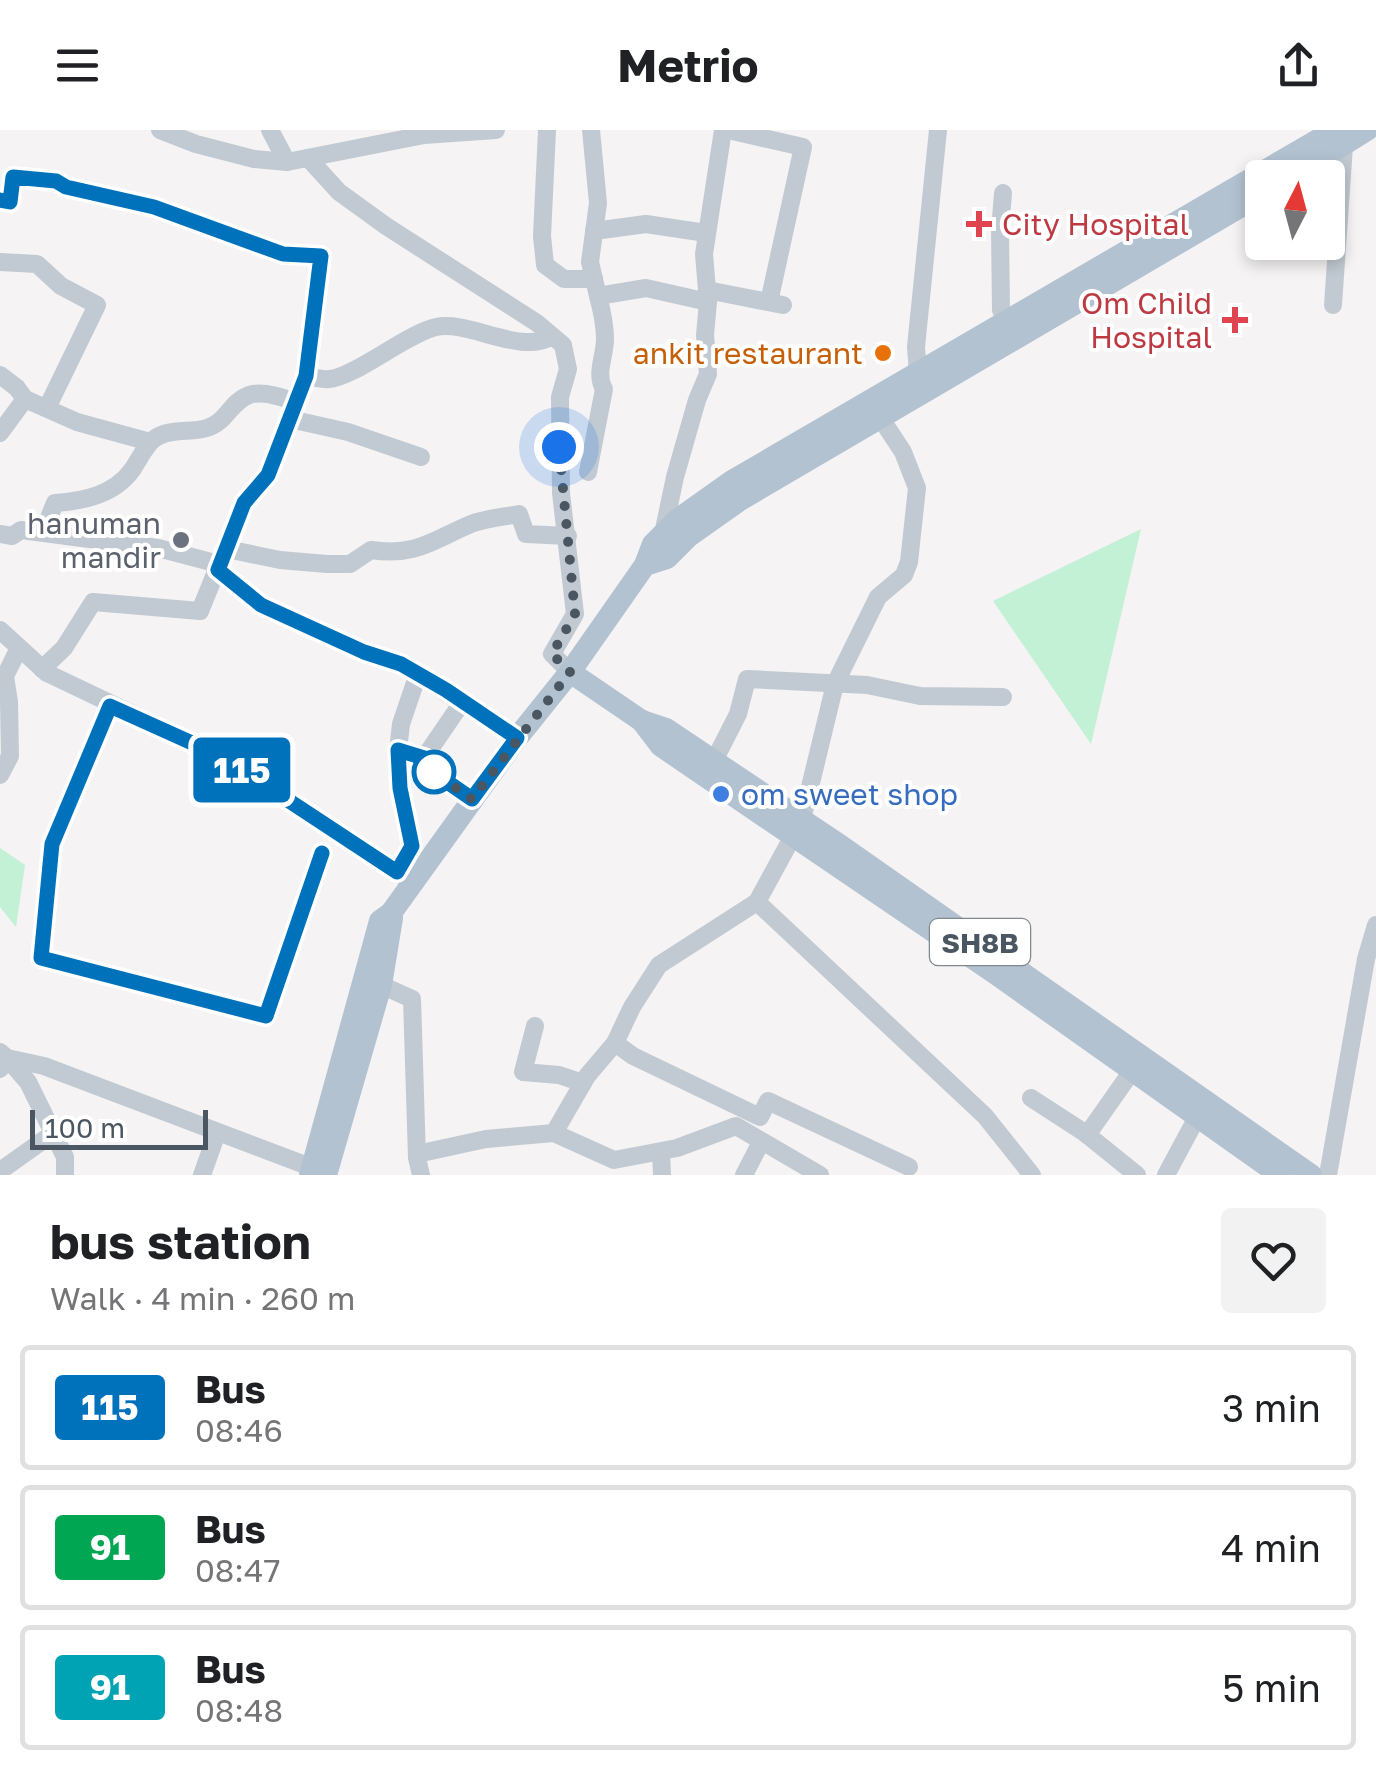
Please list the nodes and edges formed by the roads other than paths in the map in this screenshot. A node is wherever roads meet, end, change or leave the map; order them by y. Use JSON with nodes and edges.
{"nodes":[{"id":1,"x":160,"y":130,"type":"edge"},
{"id":2,"x":270,"y":130,"type":"edge"},
{"id":3,"x":359,"y":130,"type":"edge"},
{"id":4,"x":496,"y":130,"type":"edge"},
{"id":5,"x":547,"y":130,"type":"edge"},
{"id":6,"x":591,"y":130,"type":"edge"},
{"id":7,"x":726,"y":130,"type":"edge"},
{"id":8,"x":938,"y":130,"type":"edge"},
{"id":9,"x":1367,"y":130,"type":"edge"},
{"id":10,"x":1340,"y":138,"type":"edge"},
{"id":11,"x":314,"y":157,"type":"junction"},
{"id":12,"x":1312,"y":160,"type":"edge"},
{"id":13,"x":287,"y":162,"type":"junction"},
{"id":14,"x":1003,"y":194,"type":"dead end"},
{"id":15,"x":0,"y":200,"type":"edge"},
{"id":16,"x":1245,"y":203,"type":"edge"},
{"id":17,"x":594,"y":232,"type":"junction"},
{"id":18,"x":706,"y":233,"type":"junction"},
{"id":19,"x":0,"y":262,"type":"edge"},
{"id":20,"x":596,"y":288,"type":"junction"},
{"id":21,"x":708,"y":296,"type":"junction"},
{"id":22,"x":1333,"y":305,"type":"dead end"},
{"id":23,"x":1007,"y":322,"type":"junction"},
{"id":24,"x":552,"y":336,"type":"junction"},
{"id":25,"x":0,"y":375,"type":"edge"},
{"id":26,"x":306,"y":376,"type":"junction"},
{"id":27,"x":923,"y":382,"type":"junction"},
{"id":28,"x":25,"y":399,"type":"junction"},
{"id":29,"x":47,"y":408,"type":"junction"},
{"id":30,"x":292,"y":410,"type":"junction"},
{"id":31,"x":880,"y":417,"type":"junction"},
{"id":32,"x":0,"y":432,"type":"edge"},
{"id":33,"x":826,"y":437,"type":"junction"},
{"id":34,"x":150,"y":442,"type":"junction"},
{"id":35,"x":421,"y":456,"type":"dead end"},
{"id":36,"x":588,"y":472,"type":"dead end"},
{"id":37,"x":43,"y":532,"type":"junction"},
{"id":38,"x":0,"y":534,"type":"edge"},
{"id":39,"x":664,"y":534,"type":"junction"},
{"id":40,"x":568,"y":536,"type":"junction"},
{"id":41,"x":227,"y":549,"type":"junction"},
{"id":42,"x":644,"y":565,"type":"junction"},
{"id":43,"x":218,"y":570,"type":"junction"},
{"id":44,"x":0,"y":630,"type":"edge"},
{"id":45,"x":20,"y":648,"type":"junction"},
{"id":46,"x":42,"y":669,"type":"junction"},
{"id":47,"x":570,"y":672,"type":"junction"},
{"id":48,"x":418,"y":674,"type":"junction"},
{"id":49,"x":835,"y":684,"type":"junction"},
{"id":50,"x":1004,"y":697,"type":"dead end"},
{"id":51,"x":463,"y":701,"type":"junction"},
{"id":52,"x":110,"y":706,"type":"junction"},
{"id":53,"x":642,"y":721,"type":"junction"},
{"id":54,"x":517,"y":738,"type":"junction"},
{"id":55,"x":398,"y":750,"type":"junction"},
{"id":56,"x":424,"y":758,"type":"junction"},
{"id":57,"x":714,"y":761,"type":"junction"},
{"id":58,"x":0,"y":775,"type":"edge"},
{"id":59,"x":472,"y":799,"type":"junction"},
{"id":60,"x":798,"y":828,"type":"junction"},
{"id":61,"x":322,"y":853,"type":"dead end"},
{"id":62,"x":404,"y":876,"type":"junction"},
{"id":63,"x":757,"y":902,"type":"junction"},
{"id":64,"x":390,"y":912,"type":"junction"},
{"id":65,"x":1375,"y":936,"type":"edge"},
{"id":66,"x":381,"y":985,"type":"junction"},
{"id":67,"x":535,"y":1026,"type":"dead end"},
{"id":68,"x":615,"y":1043,"type":"junction"},
{"id":69,"x":2,"y":1060,"type":"edge"},
{"id":70,"x":1132,"y":1070,"type":"junction"},
{"id":71,"x":583,"y":1084,"type":"junction"},
{"id":72,"x":1031,"y":1098,"type":"dead end"},
{"id":73,"x":1202,"y":1108,"type":"junction"},
{"id":74,"x":217,"y":1133,"type":"junction"},
{"id":75,"x":554,"y":1133,"type":"junction"},
{"id":76,"x":52,"y":1134,"type":"junction"},
{"id":77,"x":1087,"y":1135,"type":"junction"},
{"id":78,"x":761,"y":1142,"type":"junction"},
{"id":79,"x":661,"y":1152,"type":"junction"},
{"id":80,"x":418,"y":1154,"type":"junction"},
{"id":81,"x":785,"y":1167,"type":"edge"},
{"id":82,"x":909,"y":1167,"type":"dead end"},
{"id":83,"x":0,"y":1172,"type":"edge"},
{"id":84,"x":319,"y":1173,"type":"edge"},
{"id":85,"x":65,"y":1175,"type":"edge"},
{"id":86,"x":202,"y":1175,"type":"edge"},
{"id":87,"x":421,"y":1175,"type":"edge"},
{"id":88,"x":662,"y":1175,"type":"edge"},
{"id":89,"x":744,"y":1175,"type":"edge"},
{"id":90,"x":820,"y":1175,"type":"edge"},
{"id":91,"x":1032,"y":1175,"type":"edge"},
{"id":92,"x":1136,"y":1175,"type":"edge"},
{"id":93,"x":1166,"y":1175,"type":"edge"},
{"id":94,"x":1280,"y":1175,"type":"edge"},
{"id":95,"x":1311,"y":1175,"type":"edge"},
{"id":96,"x":1328,"y":1175,"type":"edge"}],
"edges":[{"from":1,"to":13,"type":"street"},
{"from":2,"to":13,"type":"street"},
{"from":3,"to":11,"type":"street"},
{"from":4,"to":11,"type":"street"},
{"from":5,"to":20,"type":"street"},
{"from":6,"to":17,"type":"street"},
{"from":7,"to":18,"type":"street"},
{"from":7,"to":21,"type":"street"},
{"from":8,"to":27,"type":"street"},
{"from":9,"to":10,"type":"main road"},
{"from":10,"to":12,"type":"main road"},
{"from":10,"to":22,"type":"street"},
{"from":10,"to":23,"type":"main road"},
{"from":11,"to":13,"type":"street"},
{"from":11,"to":24,"type":"street"},
{"from":14,"to":23,"type":"street"},
{"from":15,"to":26,"type":"street"},
{"from":16,"to":27,"type":"main road"},
{"from":17,"to":18,"type":"street"},
{"from":17,"to":20,"type":"street"},
{"from":18,"to":21,"type":"street"},
{"from":19,"to":29,"type":"street"},
{"from":20,"to":21,"type":"street"},
{"from":20,"to":36,"type":"street"},
{"from":21,"to":39,"type":"street"},
{"from":23,"to":27,"type":"main road"},
{"from":24,"to":26,"type":"street"},
{"from":24,"to":40,"type":"street"},
{"from":25,"to":28,"type":"street"},
{"from":26,"to":30,"type":"street"},
{"from":27,"to":31,"type":"main road"},
{"from":27,"to":33,"type":"main road"},
{"from":28,"to":29,"type":"street"},
{"from":28,"to":32,"type":"street"},
{"from":29,"to":34,"type":"street"},
{"from":30,"to":34,"type":"street"},
{"from":30,"to":35,"type":"street"},
{"from":30,"to":41,"type":"street"},
{"from":31,"to":33,"type":"main road"},
{"from":31,"to":49,"type":"street"},
{"from":33,"to":39,"type":"main road"},
{"from":33,"to":42,"type":"main road"},
{"from":34,"to":37,"type":"street"},
{"from":37,"to":38,"type":"street"},
{"from":37,"to":43,"type":"street"},
{"from":39,"to":42,"type":"main road"},
{"from":40,"to":41,"type":"street"},
{"from":40,"to":47,"type":"street"},
{"from":41,"to":43,"type":"street"},
{"from":42,"to":47,"type":"main road"},
{"from":43,"to":46,"type":"street"},
{"from":43,"to":48,"type":"street"},
{"from":44,"to":45,"type":"street"},
{"from":45,"to":46,"type":"street"},
{"from":45,"to":58,"type":"street"},
{"from":46,"to":52,"type":"street"},
{"from":47,"to":53,"type":"main road","number":"SH8B"},
{"from":47,"to":54,"type":"main road"},
{"from":48,"to":51,"type":"street"},
{"from":48,"to":55,"type":"street"},
{"from":49,"to":50,"type":"street"},
{"from":49,"to":57,"type":"street"},
{"from":49,"to":60,"type":"street"},
{"from":51,"to":54,"type":"street"},
{"from":51,"to":56,"type":"street"},
{"from":52,"to":61,"type":"street"},
{"from":52,"to":62,"type":"street"},
{"from":53,"to":57,"type":"main road","number":"SH8B"},
{"from":53,"to":60,"type":"main road","number":"SH8B"},
{"from":54,"to":59,"type":"main road"},
{"from":55,"to":56,"type":"street"},
{"from":55,"to":62,"type":"street"},
{"from":56,"to":59,"type":"street"},
{"from":57,"to":60,"type":"main road","number":"SH8B"},
{"from":59,"to":62,"type":"main road"},
{"from":60,"to":63,"type":"street"},
{"from":60,"to":70,"type":"main road","number":"SH8B"},
{"from":60,"to":73,"type":"main road","number":"SH8B"},
{"from":62,"to":64,"type":"main road"},
{"from":63,"to":68,"type":"street"},
{"from":63,"to":91,"type":"street"},
{"from":64,"to":66,"type":"main road"},
{"from":64,"to":84,"type":"main road"},
{"from":65,"to":96,"type":"street"},
{"from":66,"to":80,"type":"street"},
{"from":66,"to":84,"type":"main road"},
{"from":67,"to":71,"type":"street"},
{"from":68,"to":71,"type":"street"},
{"from":68,"to":82,"type":"street"},
{"from":69,"to":74,"type":"street"},
{"from":69,"to":76,"type":"street"},
{"from":70,"to":73,"type":"main road","number":"SH8B"},
{"from":70,"to":77,"type":"street"},
{"from":71,"to":75,"type":"street"},
{"from":72,"to":77,"type":"street"},
{"from":73,"to":93,"type":"street"},
{"from":73,"to":94,"type":"main road","number":"SH8B"},
{"from":73,"to":95,"type":"main road","number":"SH8B"},
{"from":74,"to":84,"type":"street"},
{"from":74,"to":86,"type":"street"},
{"from":75,"to":79,"type":"street"},
{"from":75,"to":80,"type":"street"},
{"from":76,"to":83,"type":"street"},
{"from":76,"to":85,"type":"street"},
{"from":77,"to":92,"type":"street"},
{"from":78,"to":79,"type":"street"},
{"from":78,"to":81,"type":"street"},
{"from":78,"to":89,"type":"street"},
{"from":79,"to":88,"type":"street"},
{"from":80,"to":87,"type":"street"},
{"from":81,"to":90,"type":"street"}]}
